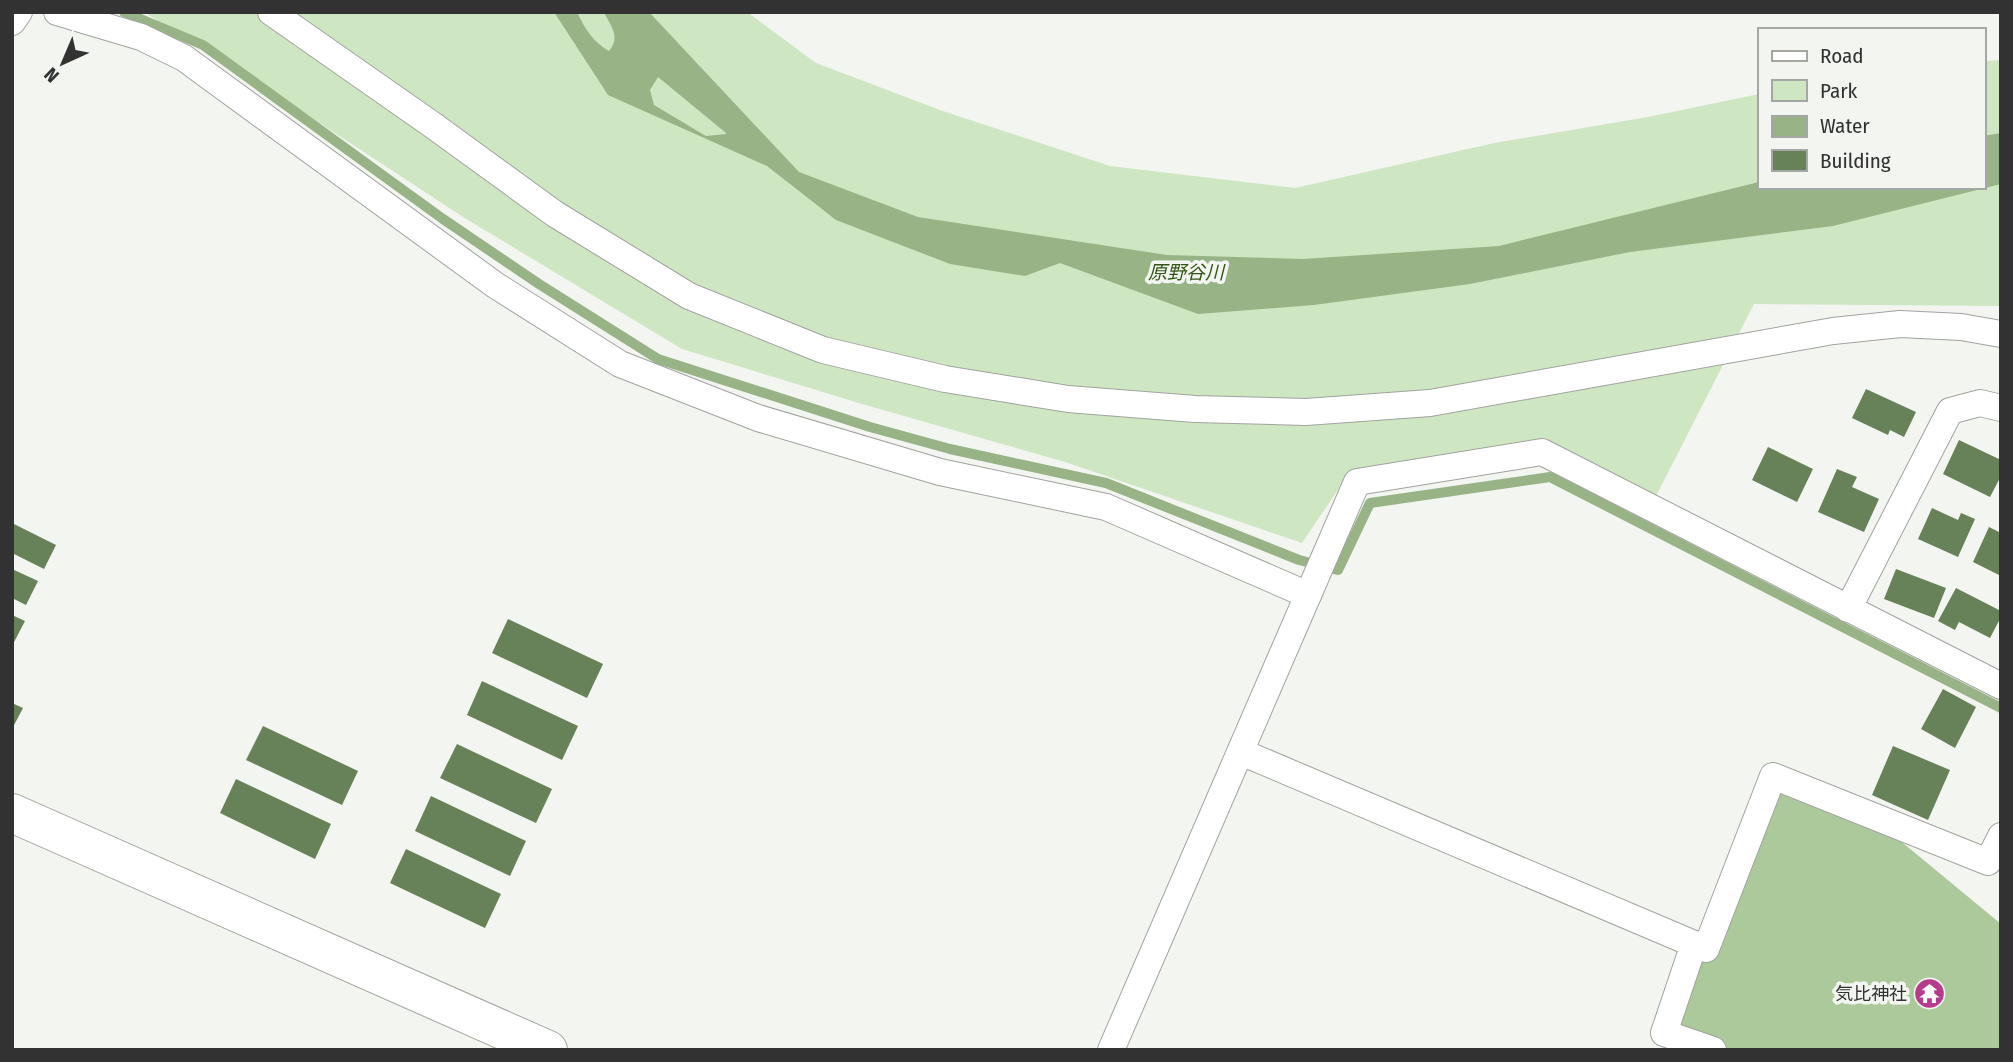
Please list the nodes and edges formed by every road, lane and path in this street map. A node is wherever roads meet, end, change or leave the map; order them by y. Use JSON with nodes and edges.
{"nodes":[{"id":1,"x":19,"y":12,"type":"edge"},
{"id":2,"x":57,"y":12,"type":"edge"},
{"id":3,"x":271,"y":12,"type":"edge"},
{"id":4,"x":12,"y":22,"type":"edge"},
{"id":5,"x":2001,"y":334,"type":"edge"},
{"id":6,"x":2001,"y":408,"type":"edge"},
{"id":7,"x":1308,"y":595,"type":"junction"},
{"id":8,"x":1848,"y":609,"type":"junction"},
{"id":9,"x":1999,"y":679,"type":"edge"},
{"id":10,"x":1241,"y":752,"type":"junction"},
{"id":11,"x":12,"y":813,"type":"edge"},
{"id":12,"x":2001,"y":836,"type":"edge"},
{"id":13,"x":1694,"y":944,"type":"junction"},
{"id":14,"x":548,"y":1050,"type":"edge"},
{"id":15,"x":1111,"y":1050,"type":"edge"},
{"id":16,"x":1713,"y":1050,"type":"edge"}],
"edges":[{"from":1,"to":4,"type":"street"},
{"from":2,"to":7,"type":"street"},
{"from":3,"to":5,"type":"street"},
{"from":6,"to":8,"type":"street"},
{"from":7,"to":8,"type":"street"},
{"from":7,"to":10,"type":"street"},
{"from":8,"to":9,"type":"street"},
{"from":10,"to":13,"type":"street"},
{"from":10,"to":15,"type":"street"},
{"from":11,"to":14,"type":"street"},
{"from":12,"to":13,"type":"street"},
{"from":13,"to":16,"type":"street"}]}
